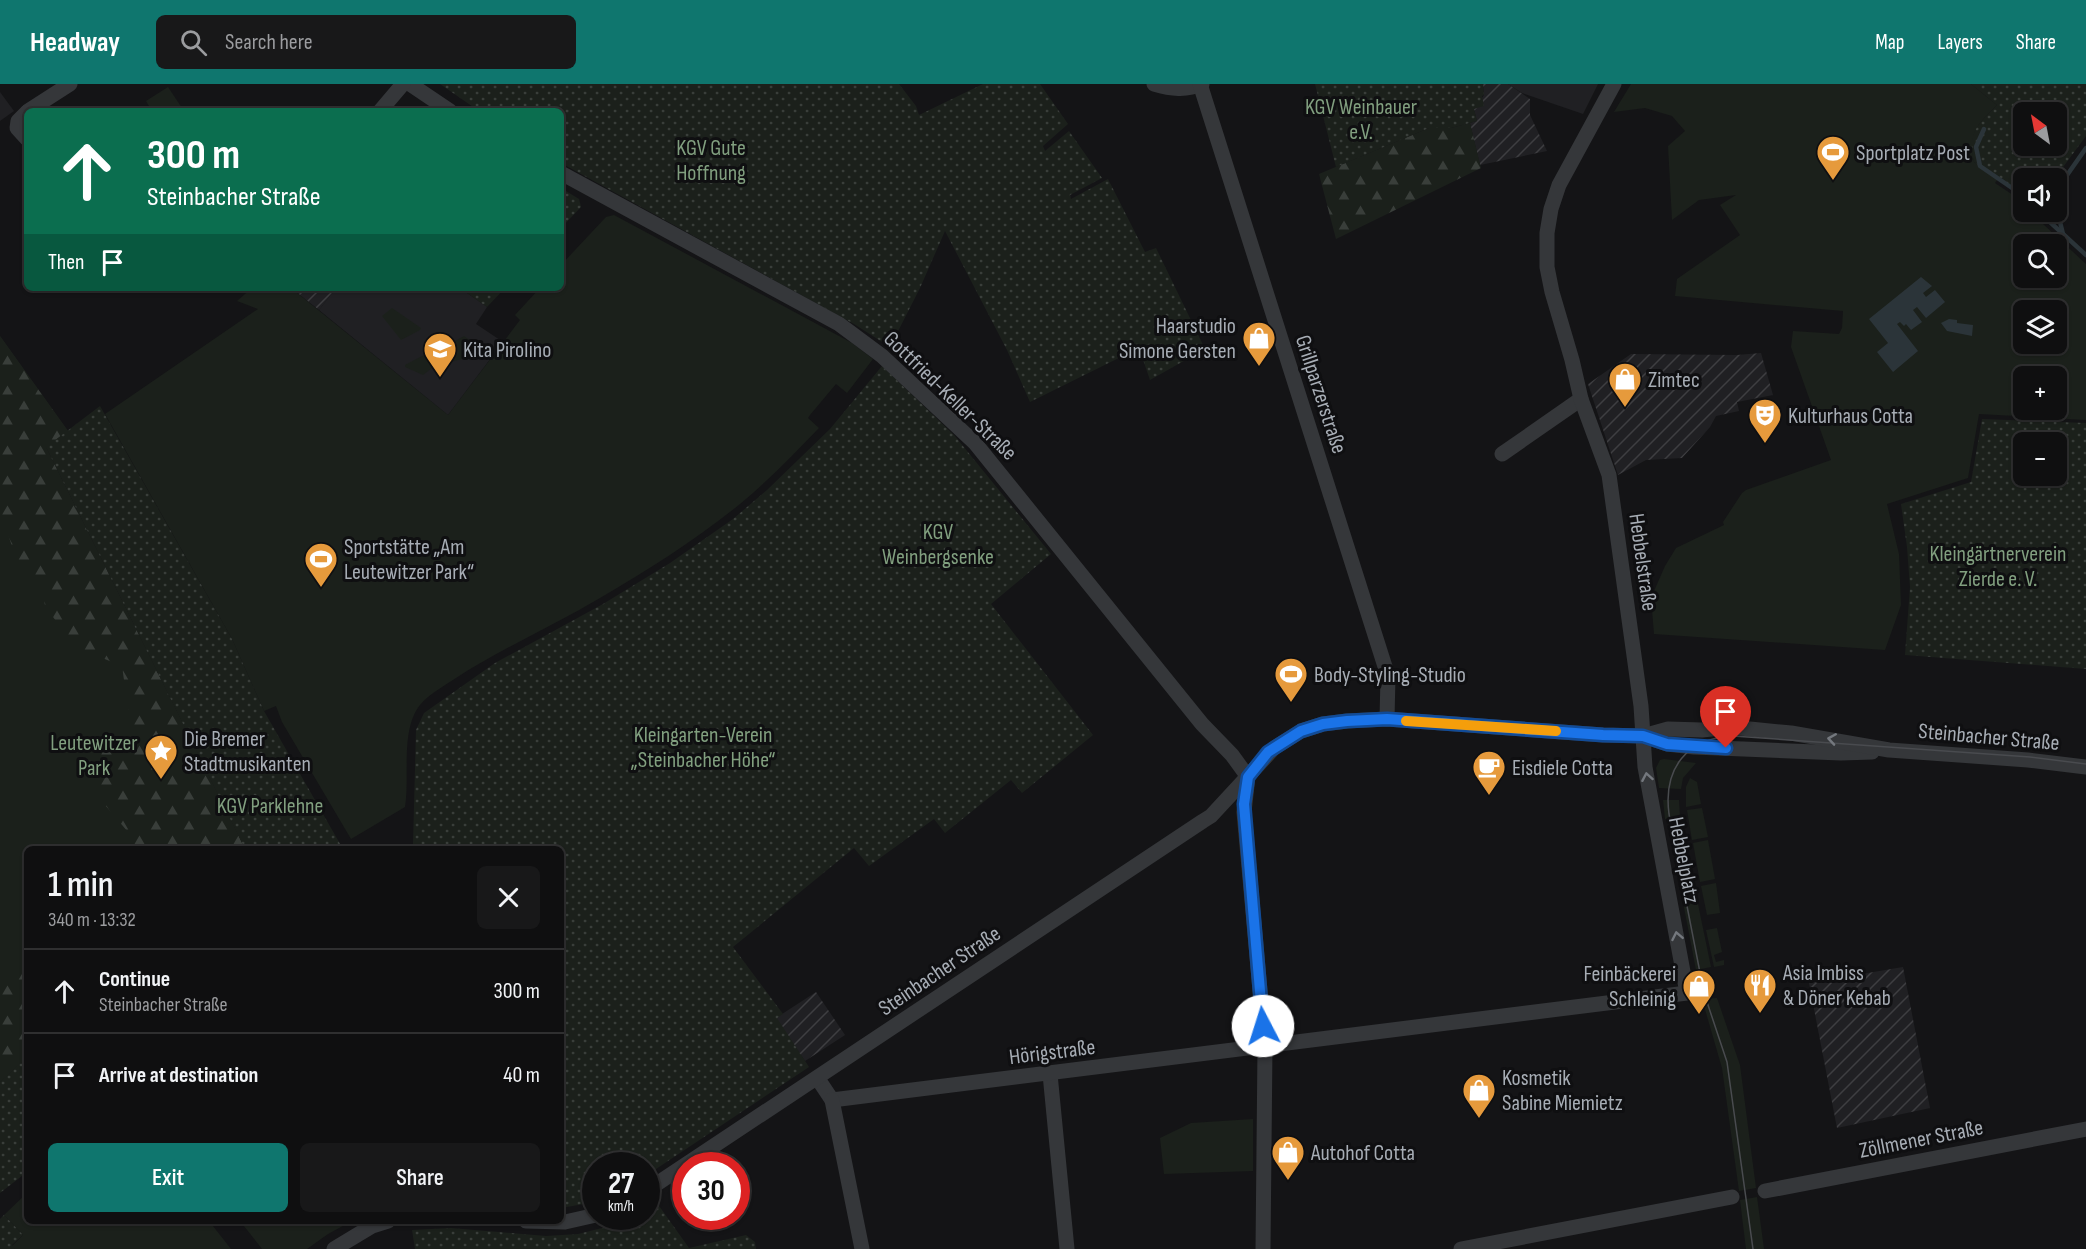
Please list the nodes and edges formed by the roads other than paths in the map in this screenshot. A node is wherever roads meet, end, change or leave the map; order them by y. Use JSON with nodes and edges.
{"nodes":[{"id":1,"x":70,"y":84,"type":"edge"},
{"id":2,"x":404,"y":84,"type":"edge"},
{"id":3,"x":410,"y":84,"type":"edge"},
{"id":4,"x":1154,"y":84,"type":"edge"},
{"id":5,"x":1201,"y":84,"type":"edge"},
{"id":6,"x":1614,"y":84,"type":"edge"},
{"id":7,"x":34,"y":108,"type":"edge"},
{"id":8,"x":383,"y":108,"type":"edge"},
{"id":9,"x":446,"y":108,"type":"edge"},
{"id":10,"x":24,"y":115,"type":"edge"},
{"id":11,"x":24,"y":136,"type":"edge"},
{"id":12,"x":564,"y":175,"type":"edge"},
{"id":13,"x":1581,"y":399,"type":"junction"},
{"id":14,"x":1502,"y":454,"type":"dead end"},
{"id":15,"x":1387,"y":719,"type":"junction"},
{"id":16,"x":1643,"y":736,"type":"junction"},
{"id":17,"x":2086,"y":767,"type":"edge"},
{"id":18,"x":1248,"y":777,"type":"junction"},
{"id":19,"x":1687,"y":993,"type":"joint"},
{"id":20,"x":1265,"y":1046,"type":"junction"},
{"id":21,"x":1050,"y":1074,"type":"junction"},
{"id":22,"x":818,"y":1079,"type":"junction"},
{"id":23,"x":832,"y":1100,"type":"junction"},
{"id":24,"x":2086,"y":1128,"type":"edge"},
{"id":25,"x":660,"y":1182,"type":"edge"},
{"id":26,"x":1765,"y":1191,"type":"dead end"},
{"id":27,"x":1732,"y":1197,"type":"dead end"},
{"id":28,"x":582,"y":1218,"type":"edge"},
{"id":29,"x":564,"y":1222,"type":"edge"},
{"id":30,"x":378,"y":1224,"type":"edge"},
{"id":31,"x":334,"y":1249,"type":"edge"},
{"id":32,"x":862,"y":1249,"type":"edge"},
{"id":33,"x":1067,"y":1249,"type":"edge"},
{"id":34,"x":1263,"y":1249,"type":"edge"},
{"id":35,"x":1461,"y":1249,"type":"edge"}],
"edges":[{"from":1,"to":7,"type":"street"},
{"from":2,"to":8,"type":"street"},
{"from":3,"to":9,"type":"street"},
{"from":4,"to":5,"type":"street"},
{"from":5,"to":15,"type":"street","name":"Grillparzerstraße"},
{"from":6,"to":13,"type":"street","name":"Hebbelstraße"},
{"from":10,"to":11,"type":"street"},
{"from":12,"to":18,"type":"street","name":"Gottfried-Keller-Straße"},
{"from":13,"to":14,"type":"street"},
{"from":13,"to":16,"type":"street","name":"Hebbelstraße"},
{"from":15,"to":16,"type":"street","name":"Steinbacher Straße"},
{"from":15,"to":18,"type":"street","name":"Steinbacher Straße"},
{"from":16,"to":17,"type":"street","name":"Steinbacher Straße"},
{"from":19,"to":16,"type":"street","name":"Hebbelplatz","one_way":true},
{"from":18,"to":20,"type":"street"},
{"from":18,"to":22,"type":"street","name":"Steinbacher Straße"},
{"from":19,"to":20,"type":"street","name":"Hörigstraße"},
{"from":20,"to":21,"type":"street","name":"Hörigstraße"},
{"from":20,"to":34,"type":"street"},
{"from":21,"to":23,"type":"street","name":"Hörigstraße"},
{"from":21,"to":33,"type":"street"},
{"from":22,"to":23,"type":"street"},
{"from":22,"to":25,"type":"street","name":"Steinbacher Straße"},
{"from":23,"to":32,"type":"street"},
{"from":24,"to":26,"type":"street","name":"Zöllmener Straße"},
{"from":27,"to":35,"type":"street"},
{"from":28,"to":29,"type":"street"},
{"from":30,"to":31,"type":"street"}]}
